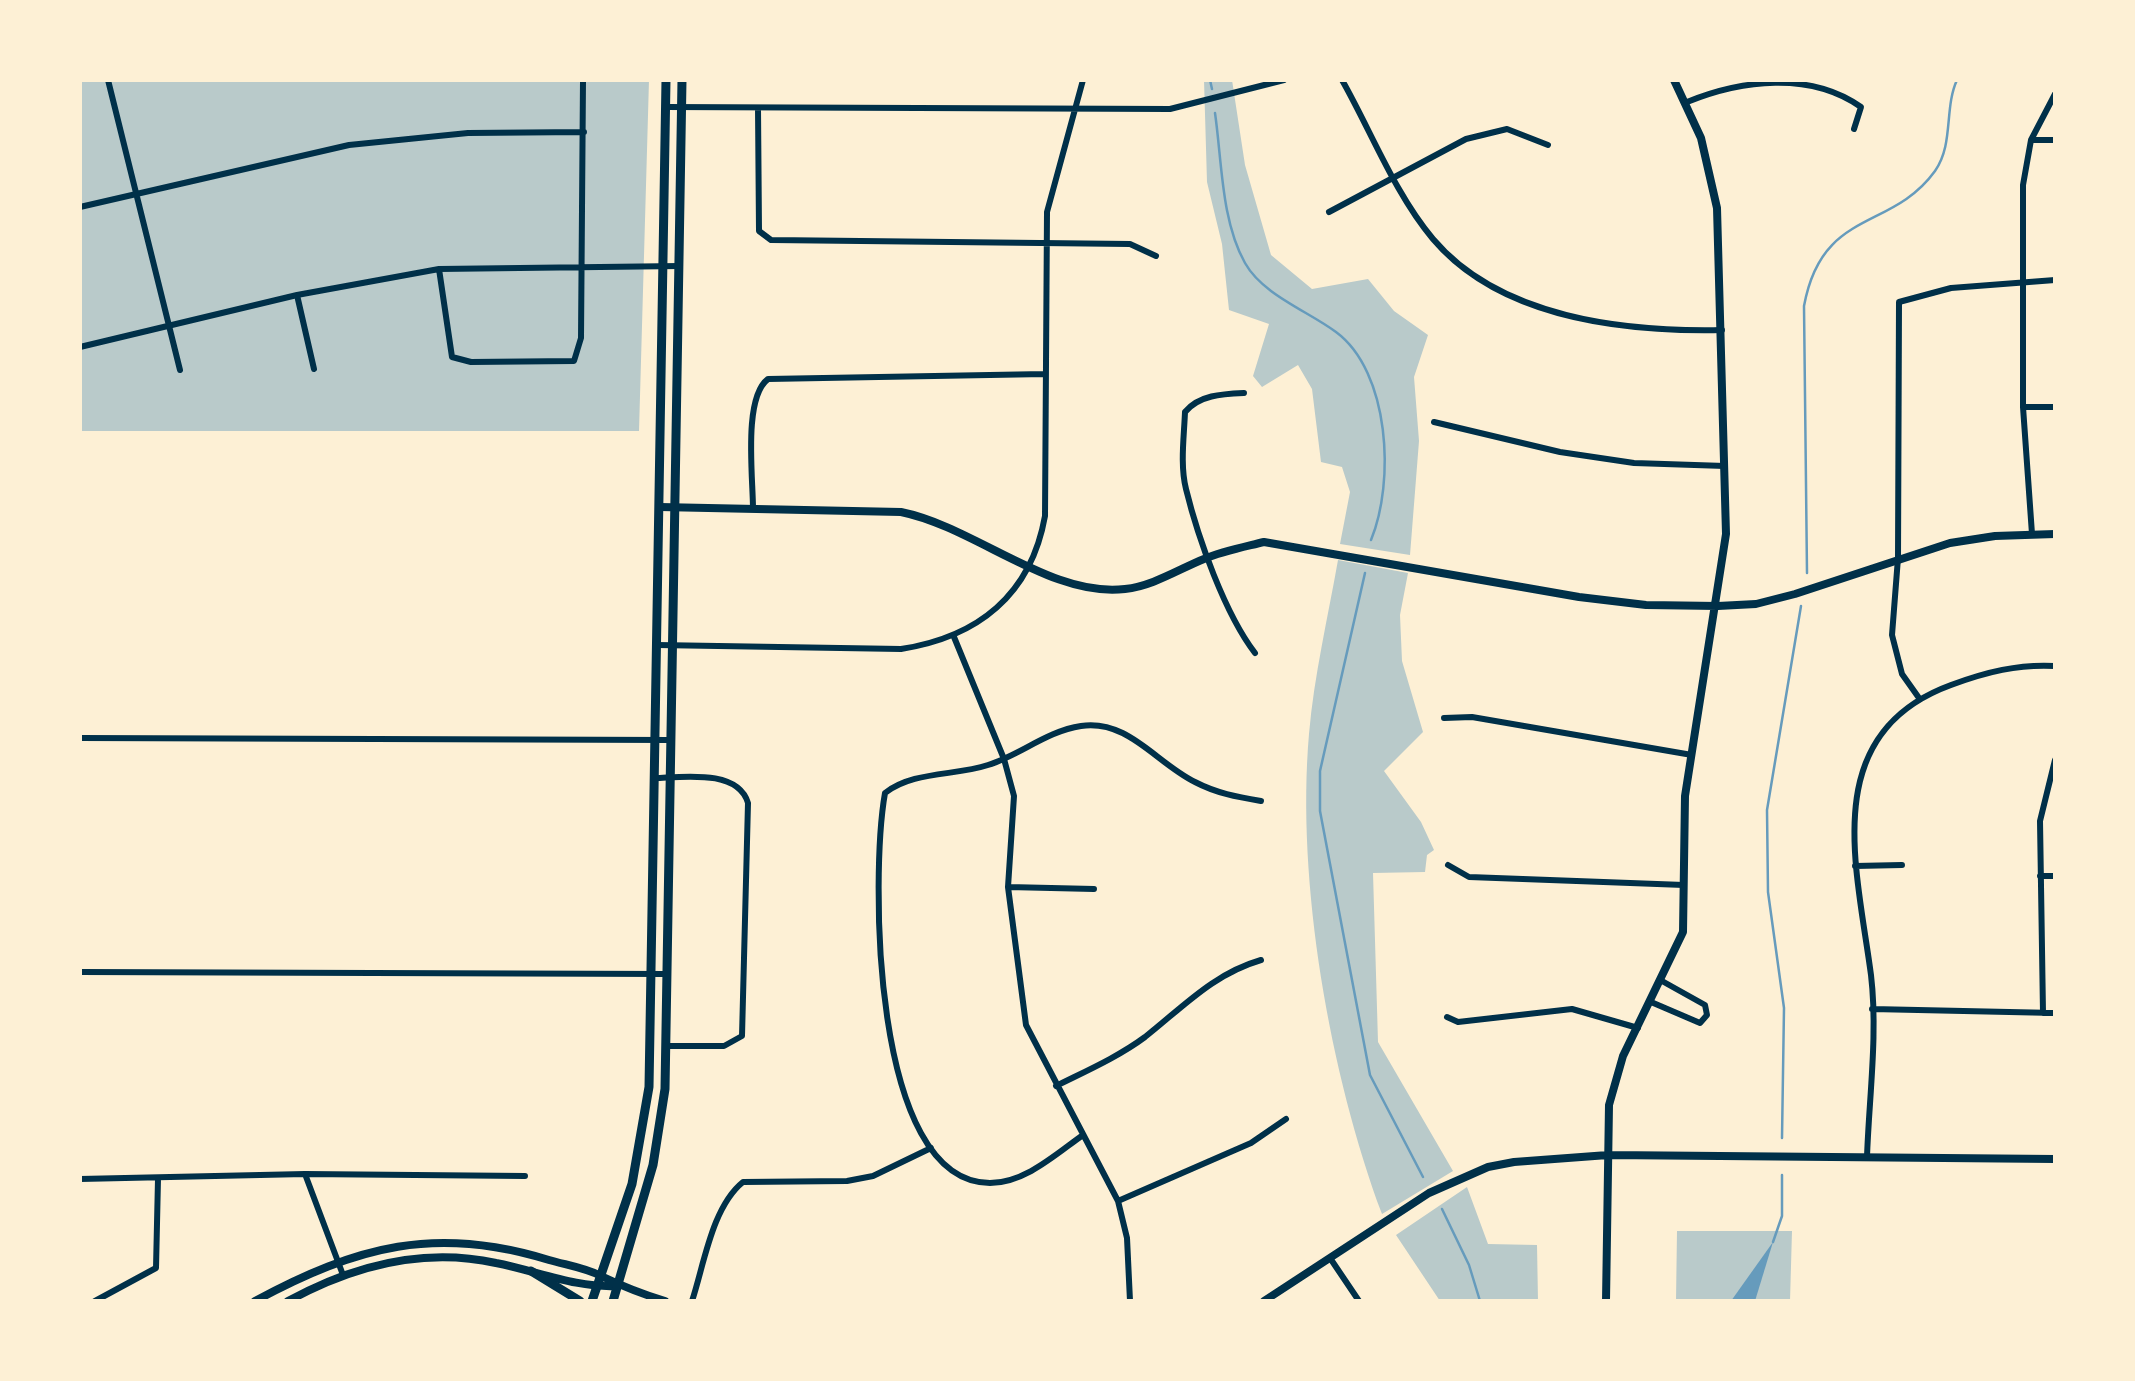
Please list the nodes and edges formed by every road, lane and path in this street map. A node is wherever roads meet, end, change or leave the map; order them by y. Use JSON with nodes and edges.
{"nodes":[{"id":1,"x":108,"y":80,"type":"edge"},
{"id":2,"x":583,"y":80,"type":"edge"},
{"id":3,"x":666,"y":80,"type":"edge"},
{"id":4,"x":682,"y":80,"type":"edge"},
{"id":5,"x":1082,"y":80,"type":"edge"},
{"id":6,"x":1284,"y":80,"type":"edge"},
{"id":7,"x":1342,"y":80,"type":"edge"},
{"id":8,"x":1674,"y":80,"type":"edge"},
{"id":9,"x":2055,"y":94,"type":"edge"},
{"id":10,"x":1687,"y":102,"type":"junction"},
{"id":11,"x":665,"y":107,"type":"junction"},
{"id":12,"x":681,"y":107,"type":"junction"},
{"id":13,"x":758,"y":108,"type":"junction"},
{"id":14,"x":1076,"y":110,"type":"junction"},
{"id":15,"x":1854,"y":129,"type":"dead end"},
{"id":16,"x":584,"y":132,"type":"junction"},
{"id":17,"x":2032,"y":140,"type":"junction"},
{"id":18,"x":2055,"y":140,"type":"edge"},
{"id":19,"x":1548,"y":145,"type":"dead end"},
{"id":20,"x":1395,"y":175,"type":"junction"},
{"id":21,"x":138,"y":194,"type":"junction"},
{"id":22,"x":80,"y":207,"type":"edge"},
{"id":23,"x":1329,"y":212,"type":"dead end"},
{"id":24,"x":1046,"y":241,"type":"junction"},
{"id":25,"x":1156,"y":256,"type":"dead end"},
{"id":26,"x":580,"y":266,"type":"junction"},
{"id":27,"x":662,"y":266,"type":"junction"},
{"id":28,"x":680,"y":266,"type":"junction"},
{"id":29,"x":438,"y":269,"type":"junction"},
{"id":30,"x":2055,"y":280,"type":"edge"},
{"id":31,"x":2022,"y":281,"type":"junction"},
{"id":32,"x":297,"y":295,"type":"junction"},
{"id":33,"x":169,"y":326,"type":"junction"},
{"id":34,"x":1723,"y":330,"type":"junction"},
{"id":35,"x":80,"y":347,"type":"edge"},
{"id":36,"x":314,"y":369,"type":"dead end"},
{"id":37,"x":180,"y":370,"type":"dead end"},
{"id":38,"x":1045,"y":374,"type":"junction"},
{"id":39,"x":1244,"y":393,"type":"dead end"},
{"id":40,"x":2023,"y":407,"type":"junction"},
{"id":41,"x":2055,"y":407,"type":"edge"},
{"id":42,"x":1434,"y":422,"type":"dead end"},
{"id":43,"x":1726,"y":466,"type":"junction"},
{"id":44,"x":660,"y":507,"type":"junction"},
{"id":45,"x":676,"y":507,"type":"junction"},
{"id":46,"x":753,"y":509,"type":"junction"},
{"id":47,"x":2032,"y":534,"type":"junction"},
{"id":48,"x":2055,"y":534,"type":"edge"},
{"id":49,"x":1210,"y":556,"type":"junction"},
{"id":50,"x":1898,"y":558,"type":"junction"},
{"id":51,"x":1030,"y":565,"type":"junction"},
{"id":52,"x":1718,"y":606,"type":"junction"},
{"id":53,"x":954,"y":636,"type":"junction"},
{"id":54,"x":674,"y":644,"type":"junction"},
{"id":55,"x":658,"y":645,"type":"junction"},
{"id":56,"x":1256,"y":653,"type":"dead end"},
{"id":57,"x":2055,"y":666,"type":"edge"},
{"id":58,"x":1918,"y":698,"type":"junction"},
{"id":59,"x":1444,"y":718,"type":"dead end"},
{"id":60,"x":80,"y":738,"type":"edge"},
{"id":61,"x":656,"y":740,"type":"junction"},
{"id":62,"x":672,"y":740,"type":"junction"},
{"id":63,"x":1692,"y":755,"type":"junction"},
{"id":64,"x":1004,"y":759,"type":"junction"},
{"id":65,"x":2055,"y":760,"type":"edge"},
{"id":66,"x":655,"y":778,"type":"junction"},
{"id":67,"x":671,"y":778,"type":"junction"},
{"id":68,"x":1261,"y":801,"type":"dead end"},
{"id":69,"x":1448,"y":865,"type":"dead end"},
{"id":70,"x":1855,"y":866,"type":"junction"},
{"id":71,"x":1902,"y":866,"type":"dead end"},
{"id":72,"x":2040,"y":876,"type":"junction"},
{"id":73,"x":2055,"y":876,"type":"edge"},
{"id":74,"x":1685,"y":886,"type":"junction"},
{"id":75,"x":1008,"y":887,"type":"junction"},
{"id":76,"x":1094,"y":889,"type":"dead end"},
{"id":77,"x":1261,"y":960,"type":"dead end"},
{"id":78,"x":80,"y":972,"type":"edge"},
{"id":79,"x":651,"y":974,"type":"junction"},
{"id":80,"x":668,"y":974,"type":"junction"},
{"id":81,"x":1662,"y":981,"type":"junction"},
{"id":82,"x":1651,"y":1002,"type":"junction"},
{"id":83,"x":1872,"y":1009,"type":"junction"},
{"id":84,"x":2044,"y":1013,"type":"junction"},
{"id":85,"x":2055,"y":1013,"type":"edge"},
{"id":86,"x":1447,"y":1017,"type":"dead end"},
{"id":87,"x":1638,"y":1028,"type":"junction"},
{"id":88,"x":667,"y":1046,"type":"junction"},
{"id":89,"x":1056,"y":1086,"type":"junction"},
{"id":90,"x":1286,"y":1119,"type":"dead end"},
{"id":91,"x":1083,"y":1135,"type":"junction"},
{"id":92,"x":930,"y":1148,"type":"junction"},
{"id":93,"x":1608,"y":1155,"type":"junction"},
{"id":94,"x":1867,"y":1157,"type":"junction"},
{"id":95,"x":2055,"y":1159,"type":"edge"},
{"id":96,"x":306,"y":1174,"type":"junction"},
{"id":97,"x":525,"y":1176,"type":"dead end"},
{"id":98,"x":80,"y":1180,"type":"edge"},
{"id":99,"x":158,"y":1180,"type":"junction"},
{"id":100,"x":1118,"y":1201,"type":"junction"},
{"id":101,"x":1330,"y":1258,"type":"junction"},
{"id":102,"x":337,"y":1260,"type":"junction"},
{"id":103,"x":531,"y":1271,"type":"junction"},
{"id":104,"x":343,"y":1275,"type":"junction"},
{"id":105,"x":600,"y":1275,"type":"junction"},
{"id":106,"x":617,"y":1286,"type":"junction"},
{"id":107,"x":596,"y":1287,"type":"junction"},
{"id":108,"x":95,"y":1301,"type":"edge"},
{"id":109,"x":255,"y":1301,"type":"edge"},
{"id":110,"x":288,"y":1301,"type":"edge"},
{"id":111,"x":580,"y":1301,"type":"edge"},
{"id":112,"x":592,"y":1301,"type":"edge"},
{"id":113,"x":613,"y":1301,"type":"edge"},
{"id":114,"x":665,"y":1301,"type":"edge"},
{"id":115,"x":692,"y":1301,"type":"edge"},
{"id":116,"x":1130,"y":1301,"type":"edge"},
{"id":117,"x":1264,"y":1301,"type":"edge"},
{"id":118,"x":1359,"y":1301,"type":"edge"},
{"id":119,"x":1606,"y":1301,"type":"edge"}],
"edges":[{"from":1,"to":21,"type":"street"},
{"from":2,"to":16,"type":"street"},
{"from":3,"to":11,"type":"main road"},
{"from":4,"to":12,"type":"main road"},
{"from":5,"to":14,"type":"street"},
{"from":6,"to":14,"type":"street"},
{"from":7,"to":20,"type":"street"},
{"from":8,"to":10,"type":"street"},
{"from":9,"to":17,"type":"street"},
{"from":10,"to":15,"type":"street"},
{"from":10,"to":34,"type":"street"},
{"from":11,"to":12,"type":"street"},
{"from":11,"to":27,"type":"main road"},
{"from":12,"to":13,"type":"street"},
{"from":12,"to":28,"type":"main road"},
{"from":13,"to":14,"type":"street"},
{"from":13,"to":24,"type":"street"},
{"from":14,"to":24,"type":"street"},
{"from":16,"to":21,"type":"street"},
{"from":16,"to":26,"type":"street"},
{"from":17,"to":18,"type":"street"},
{"from":17,"to":31,"type":"street"},
{"from":19,"to":20,"type":"street"},
{"from":20,"to":23,"type":"street"},
{"from":20,"to":34,"type":"street"},
{"from":21,"to":22,"type":"street"},
{"from":21,"to":33,"type":"street"},
{"from":24,"to":25,"type":"street"},
{"from":24,"to":38,"type":"street"},
{"from":26,"to":27,"type":"street"},
{"from":26,"to":29,"type":"street"},
{"from":26,"to":29,"type":"street"},
{"from":27,"to":28,"type":"street"},
{"from":27,"to":44,"type":"main road"},
{"from":28,"to":45,"type":"main road"},
{"from":29,"to":32,"type":"street"},
{"from":30,"to":31,"type":"street"},
{"from":31,"to":40,"type":"street"},
{"from":31,"to":50,"type":"street"},
{"from":32,"to":33,"type":"street"},
{"from":32,"to":36,"type":"street"},
{"from":33,"to":35,"type":"street"},
{"from":33,"to":37,"type":"street"},
{"from":34,"to":43,"type":"street"},
{"from":38,"to":46,"type":"street"},
{"from":38,"to":51,"type":"street"},
{"from":39,"to":49,"type":"street"},
{"from":40,"to":41,"type":"street"},
{"from":40,"to":47,"type":"street"},
{"from":42,"to":43,"type":"street"},
{"from":43,"to":52,"type":"street"},
{"from":44,"to":45,"type":"street"},
{"from":44,"to":55,"type":"main road"},
{"from":45,"to":46,"type":"street"},
{"from":45,"to":54,"type":"main road"},
{"from":46,"to":51,"type":"street"},
{"from":47,"to":48,"type":"street"},
{"from":47,"to":50,"type":"street"},
{"from":49,"to":51,"type":"street"},
{"from":49,"to":52,"type":"street"},
{"from":49,"to":56,"type":"street"},
{"from":50,"to":52,"type":"street"},
{"from":50,"to":58,"type":"street"},
{"from":51,"to":53,"type":"street"},
{"from":52,"to":63,"type":"street"},
{"from":53,"to":54,"type":"street"},
{"from":53,"to":64,"type":"street"},
{"from":54,"to":55,"type":"street"},
{"from":54,"to":62,"type":"main road"},
{"from":55,"to":61,"type":"main road"},
{"from":57,"to":58,"type":"street"},
{"from":58,"to":70,"type":"street"},
{"from":59,"to":63,"type":"street"},
{"from":60,"to":61,"type":"street"},
{"from":61,"to":62,"type":"street"},
{"from":61,"to":66,"type":"main road"},
{"from":62,"to":67,"type":"main road"},
{"from":63,"to":74,"type":"street"},
{"from":64,"to":68,"type":"street"},
{"from":64,"to":75,"type":"street"},
{"from":64,"to":92,"type":"street"},
{"from":65,"to":72,"type":"street"},
{"from":66,"to":67,"type":"street"},
{"from":66,"to":79,"type":"main road"},
{"from":67,"to":80,"type":"main road"},
{"from":67,"to":88,"type":"street"},
{"from":69,"to":74,"type":"street"},
{"from":70,"to":71,"type":"street"},
{"from":70,"to":83,"type":"street"},
{"from":72,"to":73,"type":"street"},
{"from":72,"to":84,"type":"street"},
{"from":74,"to":81,"type":"street"},
{"from":75,"to":76,"type":"street"},
{"from":75,"to":89,"type":"street"},
{"from":77,"to":89,"type":"street"},
{"from":78,"to":79,"type":"street"},
{"from":79,"to":80,"type":"street"},
{"from":79,"to":105,"type":"main road"},
{"from":80,"to":88,"type":"main road"},
{"from":81,"to":82,"type":"street"},
{"from":81,"to":82,"type":"street"},
{"from":82,"to":87,"type":"street"},
{"from":83,"to":84,"type":"street"},
{"from":83,"to":94,"type":"street"},
{"from":84,"to":85,"type":"street"},
{"from":86,"to":87,"type":"street"},
{"from":87,"to":93,"type":"street"},
{"from":88,"to":106,"type":"main road"},
{"from":89,"to":91,"type":"street"},
{"from":90,"to":100,"type":"street"},
{"from":91,"to":92,"type":"street"},
{"from":91,"to":100,"type":"street"},
{"from":92,"to":115,"type":"street"},
{"from":93,"to":94,"type":"street"},
{"from":93,"to":101,"type":"street"},
{"from":93,"to":119,"type":"street"},
{"from":94,"to":95,"type":"street"},
{"from":96,"to":97,"type":"street"},
{"from":96,"to":99,"type":"street"},
{"from":96,"to":102,"type":"street"},
{"from":98,"to":99,"type":"street"},
{"from":99,"to":108,"type":"street"},
{"from":100,"to":116,"type":"street"},
{"from":101,"to":117,"type":"street"},
{"from":101,"to":118,"type":"street"},
{"from":102,"to":104,"type":"street"},
{"from":102,"to":105,"type":"street"},
{"from":102,"to":109,"type":"street"},
{"from":103,"to":104,"type":"street"},
{"from":103,"to":107,"type":"street"},
{"from":103,"to":111,"type":"main road"},
{"from":104,"to":110,"type":"street"},
{"from":105,"to":106,"type":"street"},
{"from":105,"to":107,"type":"main road"},
{"from":106,"to":107,"type":"street"},
{"from":106,"to":113,"type":"main road"},
{"from":106,"to":114,"type":"street"},
{"from":107,"to":112,"type":"main road"}]}
